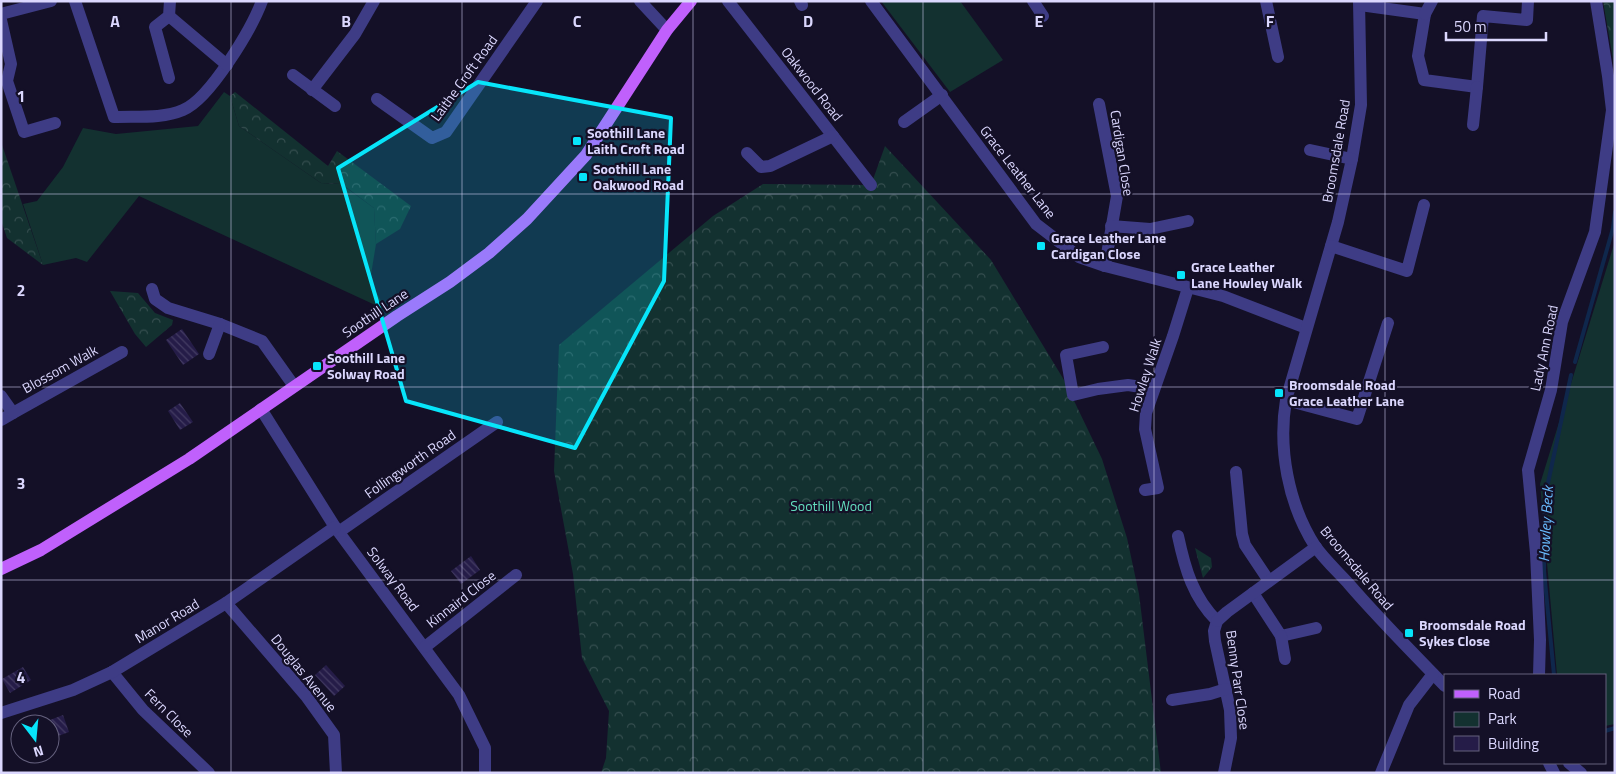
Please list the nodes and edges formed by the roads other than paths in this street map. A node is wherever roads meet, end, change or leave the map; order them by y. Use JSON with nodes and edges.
{"nodes":[{"id":1,"x":51,"y":1,"type":"edge"},
{"id":2,"x":75,"y":1,"type":"edge"},
{"id":3,"x":170,"y":1,"type":"edge"},
{"id":4,"x":262,"y":1,"type":"edge"},
{"id":5,"x":374,"y":1,"type":"edge"},
{"id":6,"x":538,"y":1,"type":"edge"},
{"id":7,"x":640,"y":1,"type":"edge"},
{"id":8,"x":691,"y":1,"type":"edge"},
{"id":9,"x":728,"y":1,"type":"edge"},
{"id":10,"x":871,"y":1,"type":"edge"},
{"id":11,"x":1033,"y":1,"type":"edge"},
{"id":12,"x":1266,"y":1,"type":"edge"},
{"id":13,"x":1432,"y":1,"type":"edge"},
{"id":14,"x":1528,"y":1,"type":"edge"},
{"id":15,"x":1596,"y":1,"type":"edge"},
{"id":16,"x":1359,"y":3,"type":"edge"},
{"id":17,"x":1,"y":14,"type":"edge"},
{"id":18,"x":1425,"y":14,"type":"junction"},
{"id":19,"x":169,"y":16,"type":"junction"},
{"id":20,"x":1043,"y":16,"type":"dead end"},
{"id":21,"x":1,"y":20,"type":"edge"},
{"id":22,"x":667,"y":30,"type":"junction"},
{"id":23,"x":1278,"y":57,"type":"dead end"},
{"id":24,"x":227,"y":65,"type":"junction"},
{"id":25,"x":293,"y":75,"type":"dead end"},
{"id":26,"x":169,"y":78,"type":"dead end"},
{"id":27,"x":1477,"y":87,"type":"junction"},
{"id":28,"x":312,"y":90,"type":"junction"},
{"id":29,"x":942,"y":95,"type":"junction"},
{"id":30,"x":376,"y":99,"type":"dead end"},
{"id":31,"x":1099,"y":104,"type":"dead end"},
{"id":32,"x":335,"y":106,"type":"dead end"},
{"id":33,"x":1613,"y":112,"type":"edge"},
{"id":34,"x":904,"y":122,"type":"dead end"},
{"id":35,"x":55,"y":123,"type":"dead end"},
{"id":36,"x":1473,"y":125,"type":"dead end"},
{"id":37,"x":833,"y":136,"type":"junction"},
{"id":38,"x":1310,"y":150,"type":"dead end"},
{"id":39,"x":747,"y":153,"type":"dead end"},
{"id":40,"x":1352,"y":159,"type":"junction"},
{"id":41,"x":871,"y":185,"type":"dead end"},
{"id":42,"x":1424,"y":205,"type":"dead end"},
{"id":43,"x":1188,"y":220,"type":"dead end"},
{"id":44,"x":1111,"y":226,"type":"junction"},
{"id":45,"x":1331,"y":246,"type":"junction"},
{"id":46,"x":1105,"y":266,"type":"junction"},
{"id":47,"x":1188,"y":288,"type":"junction"},
{"id":48,"x":152,"y":289,"type":"dead end"},
{"id":49,"x":1388,"y":323,"type":"dead end"},
{"id":50,"x":220,"y":324,"type":"junction"},
{"id":51,"x":1306,"y":328,"type":"junction"},
{"id":52,"x":1103,"y":347,"type":"dead end"},
{"id":53,"x":122,"y":352,"type":"dead end"},
{"id":54,"x":210,"y":354,"type":"dead end"},
{"id":55,"x":294,"y":386,"type":"junction"},
{"id":56,"x":1154,"y":389,"type":"junction"},
{"id":57,"x":1,"y":396,"type":"edge"},
{"id":58,"x":1286,"y":400,"type":"junction"},
{"id":59,"x":261,"y":409,"type":"junction"},
{"id":60,"x":13,"y":413,"type":"junction"},
{"id":61,"x":1,"y":420,"type":"edge"},
{"id":62,"x":498,"y":422,"type":"dead end"},
{"id":63,"x":1236,"y":472,"type":"dead end"},
{"id":64,"x":1145,"y":490,"type":"dead end"},
{"id":65,"x":337,"y":529,"type":"junction"},
{"id":66,"x":1178,"y":536,"type":"dead end"},
{"id":67,"x":1316,"y":547,"type":"junction"},
{"id":68,"x":1,"y":569,"type":"edge"},
{"id":69,"x":516,"y":575,"type":"dead end"},
{"id":70,"x":1269,"y":581,"type":"junction"},
{"id":71,"x":1253,"y":593,"type":"junction"},
{"id":72,"x":226,"y":603,"type":"junction"},
{"id":73,"x":1217,"y":621,"type":"junction"},
{"id":74,"x":1316,"y":628,"type":"dead end"},
{"id":75,"x":1281,"y":636,"type":"junction"},
{"id":76,"x":425,"y":647,"type":"junction"},
{"id":77,"x":1286,"y":659,"type":"dead end"},
{"id":78,"x":112,"y":672,"type":"junction"},
{"id":79,"x":1433,"y":674,"type":"junction"},
{"id":80,"x":1539,"y":674,"type":"edge"},
{"id":81,"x":1444,"y":685,"type":"edge"},
{"id":82,"x":1226,"y":689,"type":"junction"},
{"id":83,"x":1172,"y":700,"type":"dead end"},
{"id":84,"x":1,"y":713,"type":"edge"},
{"id":85,"x":1570,"y":764,"type":"edge"},
{"id":86,"x":209,"y":773,"type":"edge"},
{"id":87,"x":336,"y":773,"type":"edge"},
{"id":88,"x":485,"y":773,"type":"edge"},
{"id":89,"x":1224,"y":773,"type":"edge"},
{"id":90,"x":1381,"y":773,"type":"edge"},
{"id":91,"x":1581,"y":773,"type":"edge"}],
"edges":[{"from":1,"to":17,"type":"street"},
{"from":2,"to":24,"type":"street"},
{"from":3,"to":19,"type":"street"},
{"from":4,"to":24,"type":"street"},
{"from":5,"to":28,"type":"street"},
{"from":6,"to":30,"type":"street","name":"Laithe Croft Road"},
{"from":7,"to":22,"type":"street"},
{"from":8,"to":22,"type":"main road","name":"Soothill Lane"},
{"from":9,"to":37,"type":"street","name":"Oakwood Road"},
{"from":10,"to":29,"type":"street","name":"Grace Leather Lane"},
{"from":11,"to":20,"type":"street"},
{"from":12,"to":23,"type":"street"},
{"from":13,"to":18,"type":"street"},
{"from":14,"to":27,"type":"street"},
{"from":15,"to":33,"type":"street","name":"Lady Ann Road"},
{"from":16,"to":18,"type":"street"},
{"from":16,"to":40,"type":"street","name":"Broomsdale Road"},
{"from":18,"to":27,"type":"street"},
{"from":19,"to":24,"type":"street"},
{"from":19,"to":26,"type":"street"},
{"from":21,"to":35,"type":"street"},
{"from":22,"to":55,"type":"main road","name":"Soothill Lane"},
{"from":25,"to":28,"type":"street"},
{"from":27,"to":36,"type":"street"},
{"from":28,"to":32,"type":"street"},
{"from":29,"to":34,"type":"street"},
{"from":29,"to":46,"type":"street","name":"Grace Leather Lane"},
{"from":31,"to":44,"type":"street","name":"Cardigan Close"},
{"from":33,"to":80,"type":"street","name":"Lady Ann Road"},
{"from":37,"to":39,"type":"street"},
{"from":37,"to":41,"type":"street","name":"Oakwood Road"},
{"from":38,"to":40,"type":"street"},
{"from":40,"to":45,"type":"street","name":"Broomsdale Road"},
{"from":42,"to":45,"type":"street"},
{"from":43,"to":44,"type":"street"},
{"from":44,"to":46,"type":"street","name":"Cardigan Close"},
{"from":45,"to":51,"type":"street","name":"Broomsdale Road"},
{"from":46,"to":47,"type":"street","name":"Grace Leather Lane"},
{"from":47,"to":51,"type":"street","name":"Grace Leather Lane"},
{"from":47,"to":56,"type":"street","name":"Howley Walk"},
{"from":48,"to":50,"type":"street"},
{"from":49,"to":58,"type":"street"},
{"from":50,"to":54,"type":"street"},
{"from":50,"to":55,"type":"street"},
{"from":51,"to":58,"type":"street","name":"Broomsdale Road"},
{"from":52,"to":56,"type":"street"},
{"from":53,"to":60,"type":"street","name":"Blossom Walk"},
{"from":55,"to":59,"type":"main road","name":"Soothill Lane"},
{"from":56,"to":64,"type":"street","name":"Howley Walk"},
{"from":57,"to":60,"type":"street"},
{"from":58,"to":67,"type":"street","name":"Broomsdale Road"},
{"from":59,"to":65,"type":"street","name":"Solway Road"},
{"from":59,"to":68,"type":"main road","name":"Soothill Lane"},
{"from":60,"to":61,"type":"street","name":"Blossom Walk"},
{"from":62,"to":65,"type":"street","name":"Follingworth Road"},
{"from":63,"to":70,"type":"street"},
{"from":65,"to":72,"type":"street","name":"Manor Road"},
{"from":65,"to":76,"type":"street","name":"Solway Road"},
{"from":66,"to":73,"type":"street","name":"Benny Parr Close"},
{"from":67,"to":70,"type":"street","name":"Benny Parr Close"},
{"from":67,"to":79,"type":"street","name":"Broomsdale Road"},
{"from":69,"to":76,"type":"street","name":"Kinnaird Close"},
{"from":70,"to":71,"type":"street","name":"Benny Parr Close"},
{"from":71,"to":73,"type":"street","name":"Benny Parr Close"},
{"from":71,"to":75,"type":"street"},
{"from":72,"to":78,"type":"street","name":"Manor Road"},
{"from":72,"to":87,"type":"street","name":"Douglas Avenue"},
{"from":73,"to":82,"type":"street","name":"Benny Parr Close"},
{"from":74,"to":75,"type":"street"},
{"from":75,"to":77,"type":"street"},
{"from":76,"to":88,"type":"street","name":"Solway Road"},
{"from":78,"to":84,"type":"street","name":"Manor Road"},
{"from":78,"to":86,"type":"street","name":"Fern Close"},
{"from":79,"to":81,"type":"street","name":"Broomsdale Road"},
{"from":79,"to":90,"type":"street"},
{"from":82,"to":83,"type":"street"},
{"from":82,"to":89,"type":"street","name":"Benny Parr Close"},
{"from":85,"to":91,"type":"street"}]}
